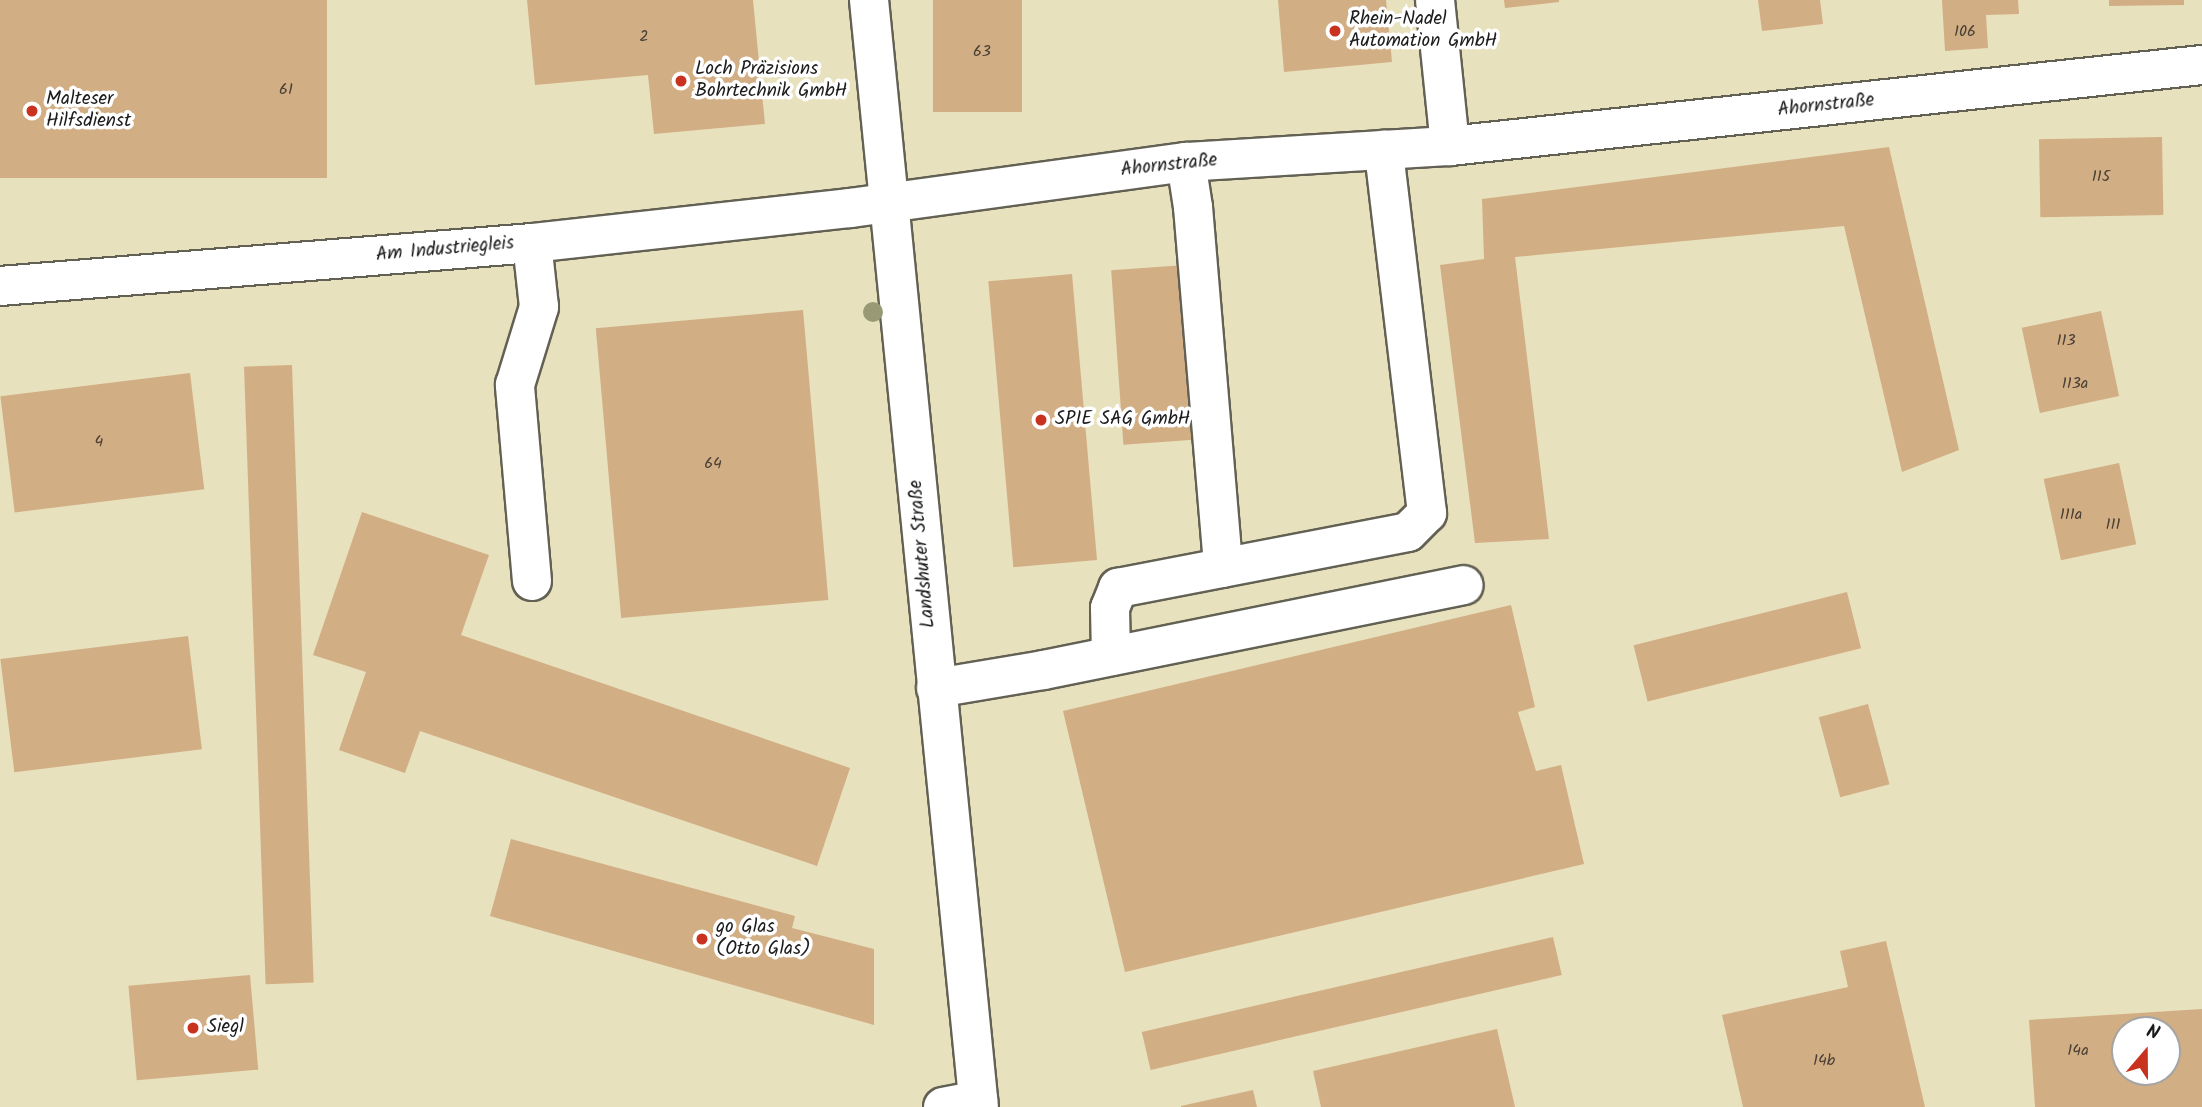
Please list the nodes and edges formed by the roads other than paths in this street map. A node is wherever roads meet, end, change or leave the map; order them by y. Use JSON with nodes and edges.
{"nodes":[{"id":1,"x":869,"y":0,"type":"edge"},
{"id":2,"x":1435,"y":0,"type":"edge"},
{"id":3,"x":2202,"y":65,"type":"edge"},
{"id":4,"x":1450,"y":146,"type":"junction"},
{"id":5,"x":1384,"y":150,"type":"junction"},
{"id":6,"x":1185,"y":162,"type":"junction"},
{"id":7,"x":890,"y":203,"type":"junction"},
{"id":8,"x":532,"y":243,"type":"junction"},
{"id":9,"x":0,"y":286,"type":"edge"},
{"id":10,"x":1223,"y":568,"type":"junction"},
{"id":11,"x":532,"y":581,"type":"dead end"},
{"id":12,"x":1464,"y":585,"type":"dead end"},
{"id":13,"x":1111,"y":656,"type":"junction"},
{"id":14,"x":936,"y":688,"type":"junction"},
{"id":15,"x":967,"y":1105,"type":"edge"}],
"edges":[{"from":1,"to":7,"type":"street","name":"Landshuter Straße"},
{"from":2,"to":4,"type":"street"},
{"from":3,"to":4,"type":"street","name":"Ahornstraße"},
{"from":4,"to":5,"type":"street","name":"Ahornstraße"},
{"from":5,"to":6,"type":"street","name":"Ahornstraße"},
{"from":5,"to":10,"type":"street"},
{"from":6,"to":7,"type":"street","name":"Ahornstraße"},
{"from":6,"to":10,"type":"street"},
{"from":7,"to":8,"type":"street","name":"Am Industriegleis"},
{"from":7,"to":14,"type":"street","name":"Landshuter Straße"},
{"from":8,"to":9,"type":"street","name":"Am Industriegleis"},
{"from":8,"to":11,"type":"street"},
{"from":10,"to":13,"type":"street"},
{"from":12,"to":13,"type":"street"},
{"from":13,"to":14,"type":"street"},
{"from":14,"to":15,"type":"street","name":"Landshuter Straße"}]}
